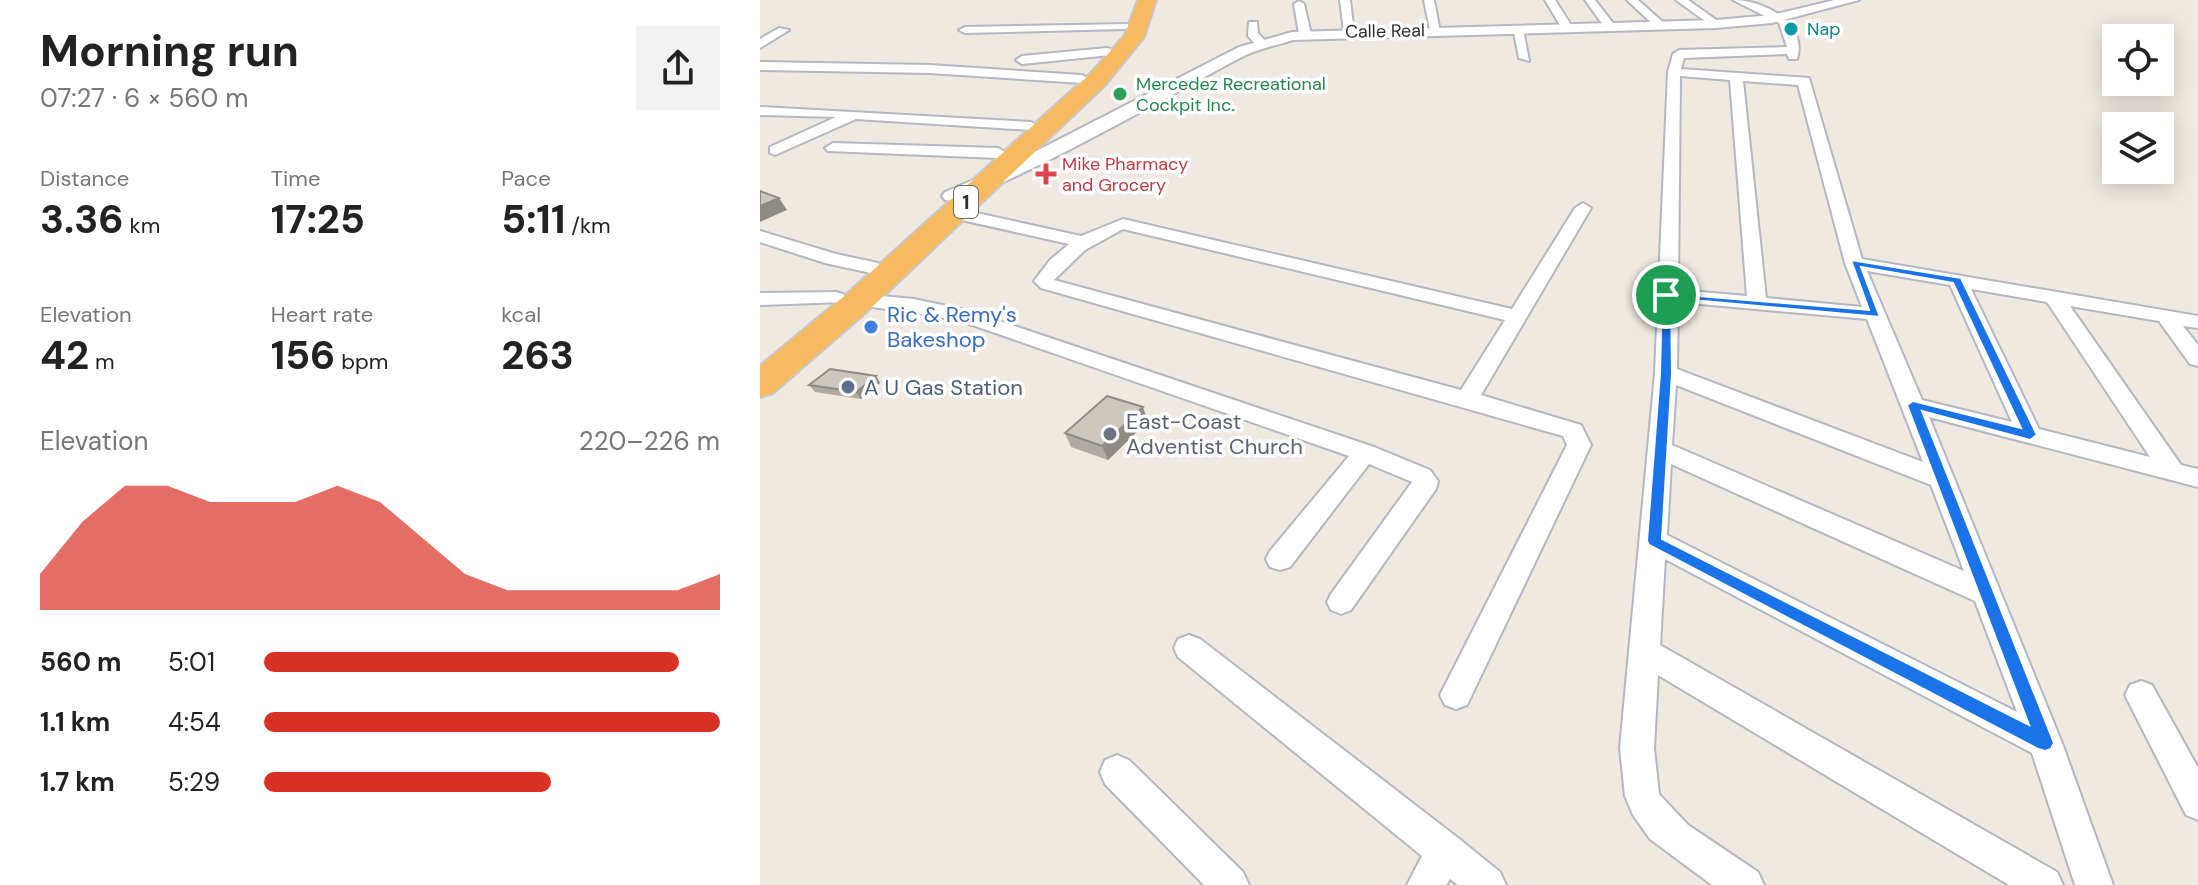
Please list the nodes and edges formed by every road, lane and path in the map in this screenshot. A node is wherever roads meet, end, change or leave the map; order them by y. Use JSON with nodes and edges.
{"nodes":[{"id":1,"x":1147,"y":0,"type":"edge"},
{"id":2,"x":1345,"y":0,"type":"edge"},
{"id":3,"x":1429,"y":0,"type":"edge"},
{"id":4,"x":1550,"y":0,"type":"edge"},
{"id":5,"x":1590,"y":0,"type":"edge"},
{"id":6,"x":1632,"y":0,"type":"edge"},
{"id":7,"x":1681,"y":0,"type":"edge"},
{"id":8,"x":1738,"y":0,"type":"edge"},
{"id":9,"x":1846,"y":1,"type":"edge"},
{"id":10,"x":1299,"y":4,"type":"dead end"},
{"id":11,"x":1128,"y":13,"type":"edge"},
{"id":12,"x":1253,"y":24,"type":"dead end"},
{"id":13,"x":1716,"y":24,"type":"junction"},
{"id":14,"x":1610,"y":27,"type":"junction"},
{"id":15,"x":1662,"y":27,"type":"junction"},
{"id":16,"x":1567,"y":28,"type":"junction"},
{"id":17,"x":1517,"y":29,"type":"junction"},
{"id":18,"x":783,"y":30,"type":"dead end"},
{"id":19,"x":965,"y":30,"type":"dead end"},
{"id":20,"x":1436,"y":30,"type":"junction"},
{"id":21,"x":1350,"y":32,"type":"junction"},
{"id":22,"x":1305,"y":34,"type":"junction"},
{"id":23,"x":1785,"y":38,"type":"junction"},
{"id":24,"x":760,"y":44,"type":"edge"},
{"id":25,"x":1262,"y":44,"type":"junction"},
{"id":26,"x":1107,"y":52,"type":"junction"},
{"id":27,"x":1525,"y":58,"type":"dead end"},
{"id":28,"x":1022,"y":60,"type":"dead end"},
{"id":29,"x":760,"y":66,"type":"edge"},
{"id":30,"x":1674,"y":72,"type":"junction"},
{"id":31,"x":1736,"y":76,"type":"junction"},
{"id":32,"x":1082,"y":79,"type":"junction"},
{"id":33,"x":1804,"y":81,"type":"junction"},
{"id":34,"x":760,"y":111,"type":"edge"},
{"id":35,"x":790,"y":114,"type":"junction"},
{"id":36,"x":856,"y":114,"type":"junction"},
{"id":37,"x":1031,"y":126,"type":"junction"},
{"id":38,"x":765,"y":128,"type":"dead end"},
{"id":39,"x":833,"y":148,"type":"dead end"},
{"id":40,"x":775,"y":150,"type":"dead end"},
{"id":41,"x":998,"y":153,"type":"junction"},
{"id":42,"x":987,"y":183,"type":"junction"},
{"id":43,"x":953,"y":204,"type":"junction"},
{"id":44,"x":1583,"y":208,"type":"dead end"},
{"id":45,"x":760,"y":236,"type":"edge"},
{"id":46,"x":1084,"y":242,"type":"junction"},
{"id":47,"x":1854,"y":263,"type":"junction"},
{"id":48,"x":871,"y":267,"type":"junction"},
{"id":49,"x":1957,"y":280,"type":"junction"},
{"id":50,"x":1666,"y":295,"type":"junction"},
{"id":51,"x":2053,"y":296,"type":"junction"},
{"id":52,"x":760,"y":299,"type":"edge"},
{"id":53,"x":848,"y":299,"type":"junction"},
{"id":54,"x":1757,"y":303,"type":"junction"},
{"id":55,"x":1876,"y":314,"type":"junction"},
{"id":56,"x":1515,"y":316,"type":"junction"},
{"id":57,"x":2165,"y":316,"type":"junction"},
{"id":58,"x":2198,"y":322,"type":"edge"},
{"id":59,"x":2198,"y":359,"type":"edge"},
{"id":60,"x":760,"y":360,"type":"edge"},
{"id":61,"x":1666,"y":373,"type":"junction"},
{"id":62,"x":760,"y":385,"type":"edge"},
{"id":63,"x":1467,"y":399,"type":"junction"},
{"id":64,"x":1913,"y":405,"type":"junction"},
{"id":65,"x":2030,"y":435,"type":"junction"},
{"id":66,"x":1660,"y":449,"type":"junction"},
{"id":67,"x":1365,"y":453,"type":"junction"},
{"id":68,"x":2173,"y":472,"type":"junction"},
{"id":69,"x":1940,"y":478,"type":"junction"},
{"id":70,"x":2198,"y":478,"type":"edge"},
{"id":71,"x":1655,"y":541,"type":"junction"},
{"id":72,"x":1280,"y":559,"type":"dead end"},
{"id":73,"x":1985,"y":593,"type":"junction"},
{"id":74,"x":1341,"y":602,"type":"dead end"},
{"id":75,"x":1189,"y":648,"type":"dead end"},
{"id":76,"x":1647,"y":653,"type":"junction"},
{"id":77,"x":1456,"y":695,"type":"dead end"},
{"id":78,"x":2141,"y":695,"type":"dead end"},
{"id":79,"x":2045,"y":743,"type":"junction"},
{"id":80,"x":1117,"y":772,"type":"dead end"},
{"id":81,"x":2198,"y":803,"type":"edge"},
{"id":82,"x":1445,"y":851,"type":"junction"},
{"id":83,"x":1230,"y":885,"type":"edge"},
{"id":84,"x":1426,"y":885,"type":"edge"},
{"id":85,"x":1487,"y":885,"type":"edge"},
{"id":86,"x":1745,"y":885,"type":"edge"},
{"id":87,"x":2044,"y":885,"type":"edge"},
{"id":88,"x":2094,"y":885,"type":"edge"}],
"edges":[{"from":1,"to":42,"type":"highway","number":"1"},
{"from":2,"to":21,"type":"street"},
{"from":3,"to":20,"type":"street"},
{"from":4,"to":16,"type":"street"},
{"from":5,"to":14,"type":"street"},
{"from":6,"to":15,"type":"street"},
{"from":7,"to":13,"type":"street"},
{"from":8,"to":23,"type":"street"},
{"from":9,"to":23,"type":"street","name":"Calle Real"},
{"from":10,"to":22,"type":"street"},
{"from":11,"to":19,"type":"street"},
{"from":11,"to":26,"type":"highway","number":"1"},
{"from":12,"to":25,"type":"street"},
{"from":13,"to":15,"type":"street","name":"Calle Real"},
{"from":13,"to":23,"type":"street","name":"Calle Real"},
{"from":14,"to":15,"type":"street","name":"Calle Real"},
{"from":14,"to":16,"type":"street","name":"Calle Real"},
{"from":16,"to":17,"type":"street","name":"Calle Real"},
{"from":17,"to":20,"type":"street","name":"Calle Real"},
{"from":17,"to":27,"type":"street"},
{"from":18,"to":24,"type":"street"},
{"from":20,"to":21,"type":"street","name":"Calle Real"},
{"from":21,"to":22,"type":"street","name":"Calle Real"},
{"from":22,"to":25,"type":"street","name":"Calle Real"},
{"from":23,"to":30,"type":"street"},
{"from":23,"to":33,"type":"street"},
{"from":25,"to":42,"type":"street","name":"Calle Real"},
{"from":26,"to":28,"type":"street"},
{"from":26,"to":32,"type":"highway","number":"1"},
{"from":29,"to":32,"type":"street"},
{"from":30,"to":31,"type":"street"},
{"from":30,"to":50,"type":"street"},
{"from":31,"to":33,"type":"street"},
{"from":31,"to":54,"type":"street"},
{"from":32,"to":37,"type":"highway","number":"1"},
{"from":33,"to":47,"type":"street"},
{"from":34,"to":35,"type":"street"},
{"from":35,"to":36,"type":"street"},
{"from":35,"to":38,"type":"street"},
{"from":36,"to":37,"type":"street"},
{"from":36,"to":40,"type":"street"},
{"from":37,"to":41,"type":"highway","number":"1"},
{"from":39,"to":41,"type":"street"},
{"from":41,"to":43,"type":"highway","number":"1"},
{"from":42,"to":43,"type":"highway","number":"1"},
{"from":43,"to":46,"type":"street"},
{"from":43,"to":48,"type":"highway","number":"1"},
{"from":43,"to":53,"type":"highway","number":"1"},
{"from":44,"to":56,"type":"street"},
{"from":45,"to":48,"type":"street"},
{"from":46,"to":56,"type":"street"},
{"from":46,"to":63,"type":"street"},
{"from":47,"to":49,"type":"street"},
{"from":47,"to":55,"type":"street"},
{"from":48,"to":53,"type":"highway","number":"1"},
{"from":49,"to":51,"type":"street"},
{"from":49,"to":65,"type":"street"},
{"from":50,"to":54,"type":"street"},
{"from":50,"to":61,"type":"street"},
{"from":51,"to":57,"type":"street"},
{"from":51,"to":68,"type":"street"},
{"from":52,"to":53,"type":"street"},
{"from":53,"to":60,"type":"highway","number":"1"},
{"from":53,"to":62,"type":"highway","number":"1"},
{"from":53,"to":67,"type":"street"},
{"from":54,"to":55,"type":"street"},
{"from":55,"to":64,"type":"street"},
{"from":56,"to":63,"type":"street"},
{"from":57,"to":58,"type":"street"},
{"from":57,"to":59,"type":"street"},
{"from":61,"to":66,"type":"street"},
{"from":61,"to":69,"type":"street"},
{"from":63,"to":77,"type":"street"},
{"from":64,"to":65,"type":"street"},
{"from":64,"to":69,"type":"street"},
{"from":65,"to":68,"type":"street"},
{"from":66,"to":71,"type":"street"},
{"from":66,"to":73,"type":"street"},
{"from":67,"to":72,"type":"street"},
{"from":67,"to":74,"type":"street"},
{"from":68,"to":70,"type":"street"},
{"from":69,"to":73,"type":"street"},
{"from":71,"to":76,"type":"street"},
{"from":71,"to":79,"type":"street"},
{"from":73,"to":79,"type":"street"},
{"from":75,"to":82,"type":"street"},
{"from":76,"to":86,"type":"street"},
{"from":76,"to":87,"type":"street"},
{"from":78,"to":81,"type":"street"},
{"from":79,"to":88,"type":"street"},
{"from":80,"to":83,"type":"street"},
{"from":82,"to":84,"type":"street"},
{"from":82,"to":85,"type":"street"}]}
